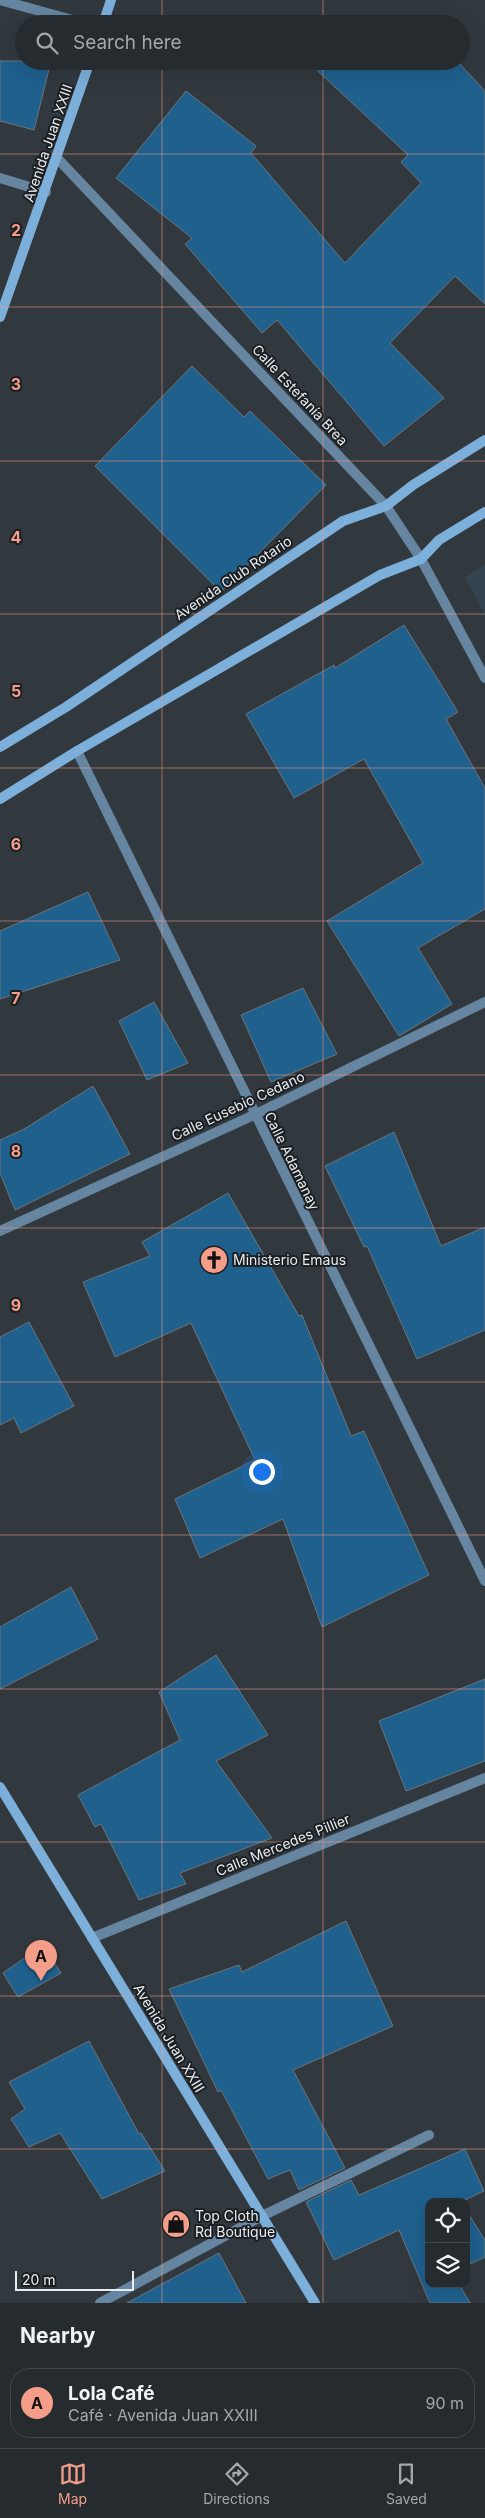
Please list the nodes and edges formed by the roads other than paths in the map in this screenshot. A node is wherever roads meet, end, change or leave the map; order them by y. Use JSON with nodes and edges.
{"nodes":[{"id":1,"x":0,"y":0,"type":"edge"},
{"id":2,"x":111,"y":0,"type":"edge"},
{"id":3,"x":54,"y":15,"type":"edge"},
{"id":4,"x":106,"y":15,"type":"edge"},
{"id":5,"x":87,"y":70,"type":"edge"},
{"id":6,"x":58,"y":159,"type":"junction"},
{"id":7,"x":0,"y":178,"type":"edge"},
{"id":8,"x":46,"y":192,"type":"junction"},
{"id":9,"x":0,"y":317,"type":"edge"},
{"id":10,"x":485,"y":440,"type":"edge"},
{"id":11,"x":386,"y":506,"type":"junction"},
{"id":12,"x":485,"y":512,"type":"edge"},
{"id":13,"x":421,"y":559,"type":"junction"},
{"id":14,"x":485,"y":678,"type":"edge"},
{"id":15,"x":0,"y":747,"type":"edge"},
{"id":16,"x":77,"y":751,"type":"junction"},
{"id":17,"x":0,"y":799,"type":"edge"},
{"id":18,"x":485,"y":1002,"type":"edge"},
{"id":19,"x":254,"y":1114,"type":"junction"},
{"id":20,"x":0,"y":1231,"type":"edge"},
{"id":21,"x":485,"y":1581,"type":"edge"},
{"id":22,"x":485,"y":1778,"type":"edge"},
{"id":23,"x":0,"y":1787,"type":"edge"},
{"id":24,"x":92,"y":1938,"type":"junction"},
{"id":25,"x":429,"y":2135,"type":"dead end"},
{"id":26,"x":262,"y":2216,"type":"junction"},
{"id":27,"x":100,"y":2303,"type":"edge"},
{"id":28,"x":315,"y":2303,"type":"edge"}],
"edges":[{"from":1,"to":3,"type":"street"},
{"from":2,"to":4,"type":"main road"},
{"from":5,"to":6,"type":"main road","name":"Avenida Juan XXIII"},
{"from":6,"to":8,"type":"main road","name":"Avenida Juan XXIII"},
{"from":6,"to":11,"type":"street","name":"Calle Estefanía Brea"},
{"from":7,"to":8,"type":"street"},
{"from":8,"to":9,"type":"main road","name":"Avenida Juan XXIII"},
{"from":10,"to":11,"type":"main road","name":"Avenida Club Rotario"},
{"from":11,"to":13,"type":"street","name":"Calle Estefanía Brea"},
{"from":11,"to":15,"type":"main road","name":"Avenida Club Rotario"},
{"from":12,"to":13,"type":"main road"},
{"from":13,"to":14,"type":"street","name":"Calle Estefanía Brea"},
{"from":13,"to":16,"type":"main road"},
{"from":16,"to":17,"type":"main road"},
{"from":16,"to":19,"type":"street","name":"Calle Adamanay"},
{"from":18,"to":19,"type":"street","name":"Calle Eusebio Cedano"},
{"from":19,"to":20,"type":"street","name":"Calle Eusebio Cedano"},
{"from":19,"to":21,"type":"street","name":"Calle Adamanay"},
{"from":22,"to":24,"type":"street","name":"Calle Mercedes Pillier"},
{"from":23,"to":24,"type":"main road","name":"Avenida Juan XXIII"},
{"from":24,"to":26,"type":"main road","name":"Avenida Juan XXIII"},
{"from":25,"to":26,"type":"street"},
{"from":26,"to":27,"type":"street"},
{"from":26,"to":28,"type":"main road","name":"Avenida Juan XXIII"}]}
